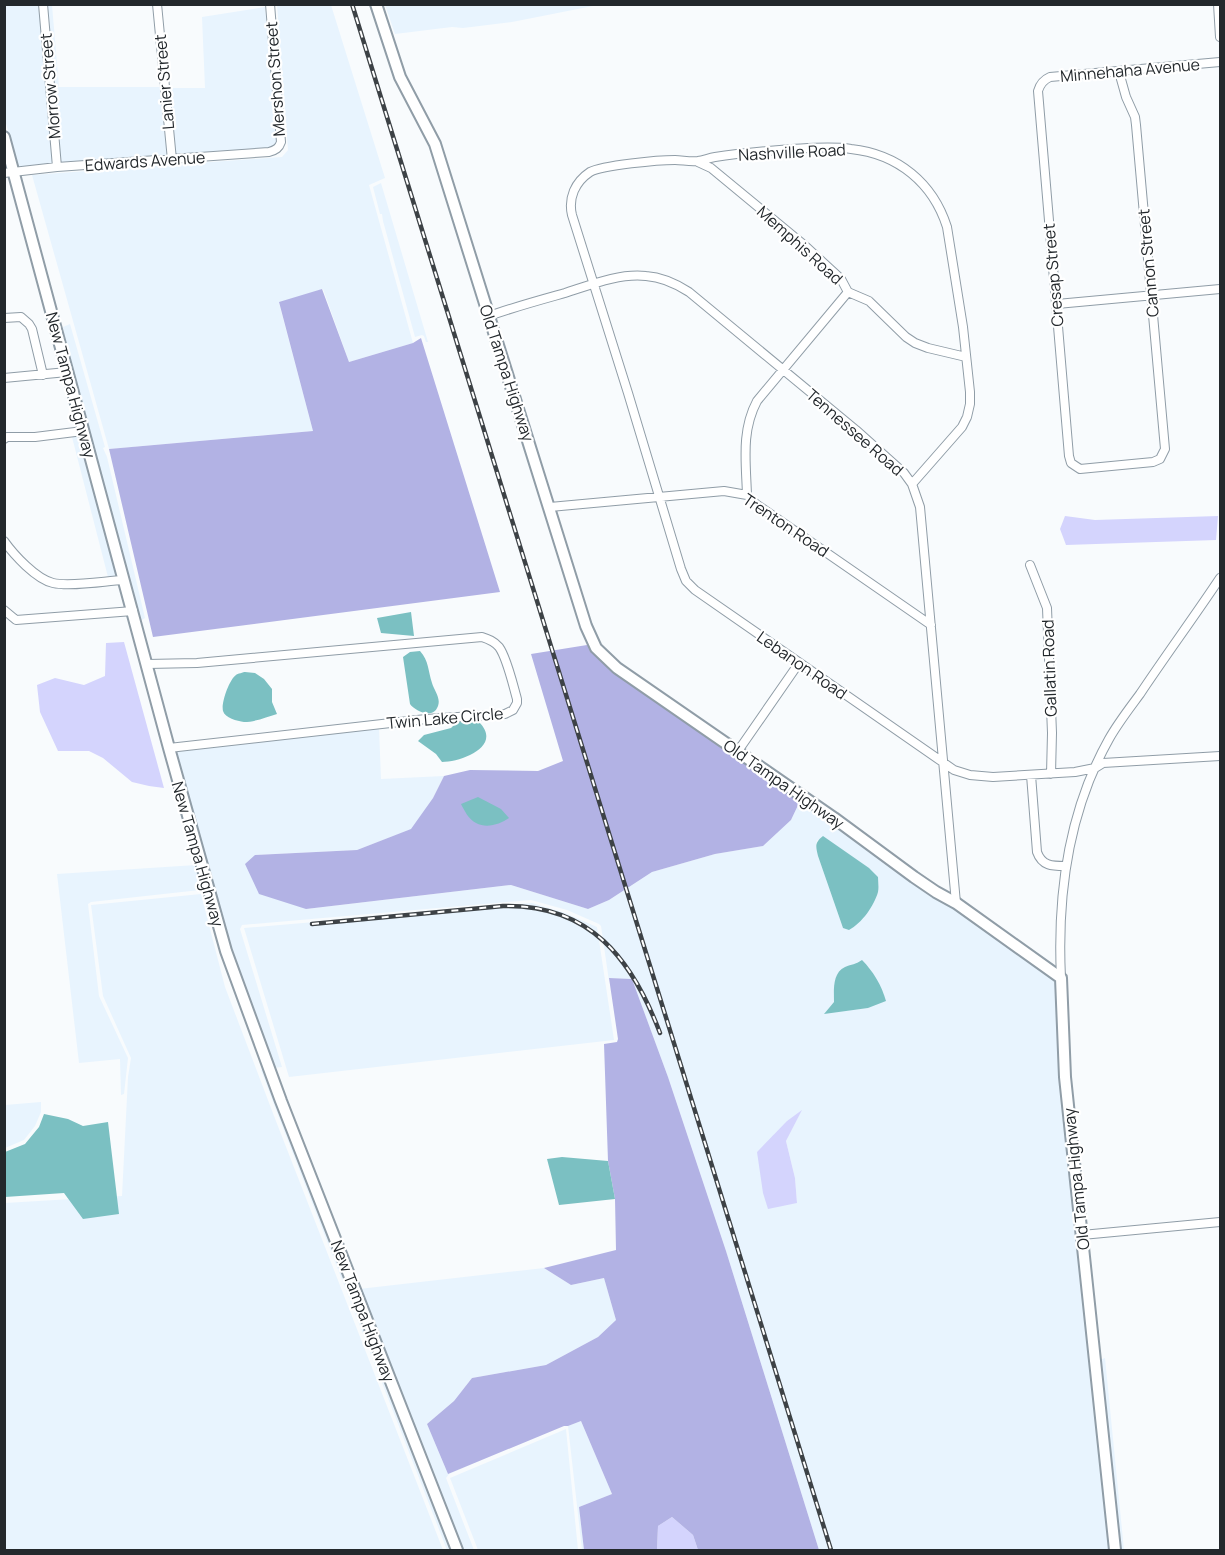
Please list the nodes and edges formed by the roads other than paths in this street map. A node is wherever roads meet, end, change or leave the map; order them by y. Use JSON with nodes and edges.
{"nodes":[{"id":1,"x":43,"y":4,"type":"edge"},
{"id":2,"x":157,"y":4,"type":"edge"},
{"id":3,"x":270,"y":4,"type":"edge"},
{"id":4,"x":376,"y":4,"type":"edge"},
{"id":5,"x":1218,"y":4,"type":"edge"},
{"id":6,"x":1221,"y":37,"type":"edge"},
{"id":7,"x":1221,"y":62,"type":"edge"},
{"id":8,"x":1119,"y":72,"type":"junction"},
{"id":9,"x":1042,"y":82,"type":"joint"},
{"id":10,"x":4,"y":137,"type":"edge"},
{"id":11,"x":275,"y":151,"type":"joint"},
{"id":12,"x":172,"y":160,"type":"junction"},
{"id":13,"x":696,"y":161,"type":"junction"},
{"id":14,"x":57,"y":167,"type":"junction"},
{"id":15,"x":9,"y":172,"type":"edge"},
{"id":16,"x":594,"y":284,"type":"junction"},
{"id":17,"x":1221,"y":289,"type":"edge"},
{"id":18,"x":848,"y":292,"type":"junction"},
{"id":19,"x":1151,"y":296,"type":"junction"},
{"id":20,"x":1057,"y":304,"type":"junction"},
{"id":21,"x":489,"y":316,"type":"junction"},
{"id":22,"x":4,"y":318,"type":"edge"},
{"id":23,"x":966,"y":357,"type":"junction"},
{"id":24,"x":783,"y":370,"type":"junction"},
{"id":25,"x":67,"y":372,"type":"junction"},
{"id":26,"x":43,"y":375,"type":"junction"},
{"id":27,"x":4,"y":378,"type":"edge"},
{"id":28,"x":83,"y":432,"type":"junction"},
{"id":29,"x":4,"y":439,"type":"edge"},
{"id":30,"x":1076,"y":467,"type":"joint"},
{"id":31,"x":912,"y":484,"type":"junction"},
{"id":32,"x":747,"y":495,"type":"junction"},
{"id":33,"x":659,"y":497,"type":"junction"},
{"id":34,"x":550,"y":507,"type":"junction"},
{"id":35,"x":4,"y":541,"type":"edge"},
{"id":36,"x":1030,"y":565,"type":"dead end"},
{"id":37,"x":1221,"y":578,"type":"edge"},
{"id":38,"x":123,"y":580,"type":"junction"},
{"id":39,"x":133,"y":611,"type":"junction"},
{"id":40,"x":6,"y":615,"type":"edge"},
{"id":41,"x":931,"y":625,"type":"junction"},
{"id":42,"x":799,"y":663,"type":"junction"},
{"id":43,"x":147,"y":664,"type":"junction"},
{"id":44,"x":168,"y":748,"type":"junction"},
{"id":45,"x":738,"y":751,"type":"junction"},
{"id":46,"x":1221,"y":756,"type":"edge"},
{"id":47,"x":943,"y":764,"type":"junction"},
{"id":48,"x":1095,"y":768,"type":"junction"},
{"id":49,"x":1051,"y":774,"type":"junction"},
{"id":50,"x":1030,"y":775,"type":"junction"},
{"id":51,"x":1065,"y":866,"type":"junction"},
{"id":52,"x":956,"y":903,"type":"junction"},
{"id":53,"x":1061,"y":978,"type":"junction"},
{"id":54,"x":1221,"y":1222,"type":"edge"},
{"id":55,"x":1082,"y":1234,"type":"junction"},
{"id":56,"x":457,"y":1551,"type":"edge"},
{"id":57,"x":1114,"y":1551,"type":"edge"}],
"edges":[{"from":1,"to":14,"type":"street","name":"Morrow Street"},
{"from":2,"to":12,"type":"street","name":"Lanier Street"},
{"from":3,"to":11,"type":"street","name":"Mershon Street"},
{"from":4,"to":21,"type":"main road","name":"Old Tampa Highway"},
{"from":5,"to":6,"type":"street"},
{"from":7,"to":8,"type":"street","name":"Minnehaha Avenue"},
{"from":8,"to":9,"type":"street","name":"Minnehaha Avenue"},
{"from":8,"to":19,"type":"street","name":"Cannon Street"},
{"from":9,"to":20,"type":"street","name":"Cresap Street"},
{"from":10,"to":15,"type":"main road","name":"New Tampa Highway"},
{"from":11,"to":12,"type":"street","name":"Edwards Avenue"},
{"from":12,"to":14,"type":"street","name":"Edwards Avenue"},
{"from":13,"to":16,"type":"street","name":"Nashville Road"},
{"from":13,"to":18,"type":"street","name":"Memphis Road"},
{"from":13,"to":23,"type":"street","name":"Nashville Road"},
{"from":14,"to":15,"type":"street","name":"Edwards Avenue"},
{"from":15,"to":25,"type":"main road","name":"New Tampa Highway"},
{"from":16,"to":21,"type":"street","name":"Tennessee Road"},
{"from":16,"to":24,"type":"street","name":"Tennessee Road"},
{"from":16,"to":33,"type":"street","name":"Lebanon Road"},
{"from":17,"to":19,"type":"street"},
{"from":18,"to":23,"type":"street","name":"Memphis Road"},
{"from":18,"to":24,"type":"street"},
{"from":19,"to":20,"type":"street"},
{"from":19,"to":30,"type":"street","name":"Cannon Street"},
{"from":20,"to":30,"type":"street","name":"Cresap Street"},
{"from":21,"to":34,"type":"main road","name":"Old Tampa Highway"},
{"from":22,"to":26,"type":"street"},
{"from":23,"to":31,"type":"street","name":"Nashville Road"},
{"from":24,"to":31,"type":"street","name":"Tennessee Road"},
{"from":24,"to":32,"type":"street"},
{"from":25,"to":26,"type":"street"},
{"from":25,"to":28,"type":"main road","name":"New Tampa Highway"},
{"from":26,"to":27,"type":"street"},
{"from":28,"to":29,"type":"street"},
{"from":28,"to":38,"type":"main road","name":"New Tampa Highway"},
{"from":31,"to":41,"type":"street","name":"Tennessee Road"},
{"from":32,"to":33,"type":"street","name":"Trenton Road"},
{"from":32,"to":41,"type":"street","name":"Trenton Road"},
{"from":33,"to":34,"type":"street","name":"Trenton Road"},
{"from":33,"to":42,"type":"street","name":"Lebanon Road"},
{"from":34,"to":45,"type":"main road","name":"Old Tampa Highway"},
{"from":35,"to":38,"type":"street"},
{"from":36,"to":49,"type":"street","name":"Gallatin Road"},
{"from":37,"to":48,"type":"street"},
{"from":38,"to":39,"type":"main road","name":"New Tampa Highway"},
{"from":39,"to":40,"type":"street"},
{"from":39,"to":43,"type":"main road","name":"New Tampa Highway"},
{"from":41,"to":47,"type":"street","name":"Tennessee Road"},
{"from":42,"to":45,"type":"street"},
{"from":42,"to":47,"type":"street","name":"Lebanon Road"},
{"from":43,"to":44,"type":"main road","name":"New Tampa Highway"},
{"from":43,"to":44,"type":"street","name":"Twin Lake Circle"},
{"from":44,"to":56,"type":"main road","name":"New Tampa Highway"},
{"from":45,"to":52,"type":"main road","name":"Old Tampa Highway"},
{"from":46,"to":48,"type":"street","name":"Lebanon Road"},
{"from":47,"to":50,"type":"street","name":"Lebanon Road"},
{"from":47,"to":52,"type":"street","name":"Tennessee Road"},
{"from":48,"to":49,"type":"street","name":"Lebanon Road"},
{"from":48,"to":51,"type":"street"},
{"from":49,"to":50,"type":"street","name":"Lebanon Road"},
{"from":50,"to":51,"type":"street"},
{"from":51,"to":53,"type":"street"},
{"from":52,"to":53,"type":"main road","name":"Old Tampa Highway"},
{"from":53,"to":55,"type":"main road","name":"Old Tampa Highway"},
{"from":54,"to":55,"type":"street"},
{"from":55,"to":57,"type":"main road","name":"Old Tampa Highway"}]}
